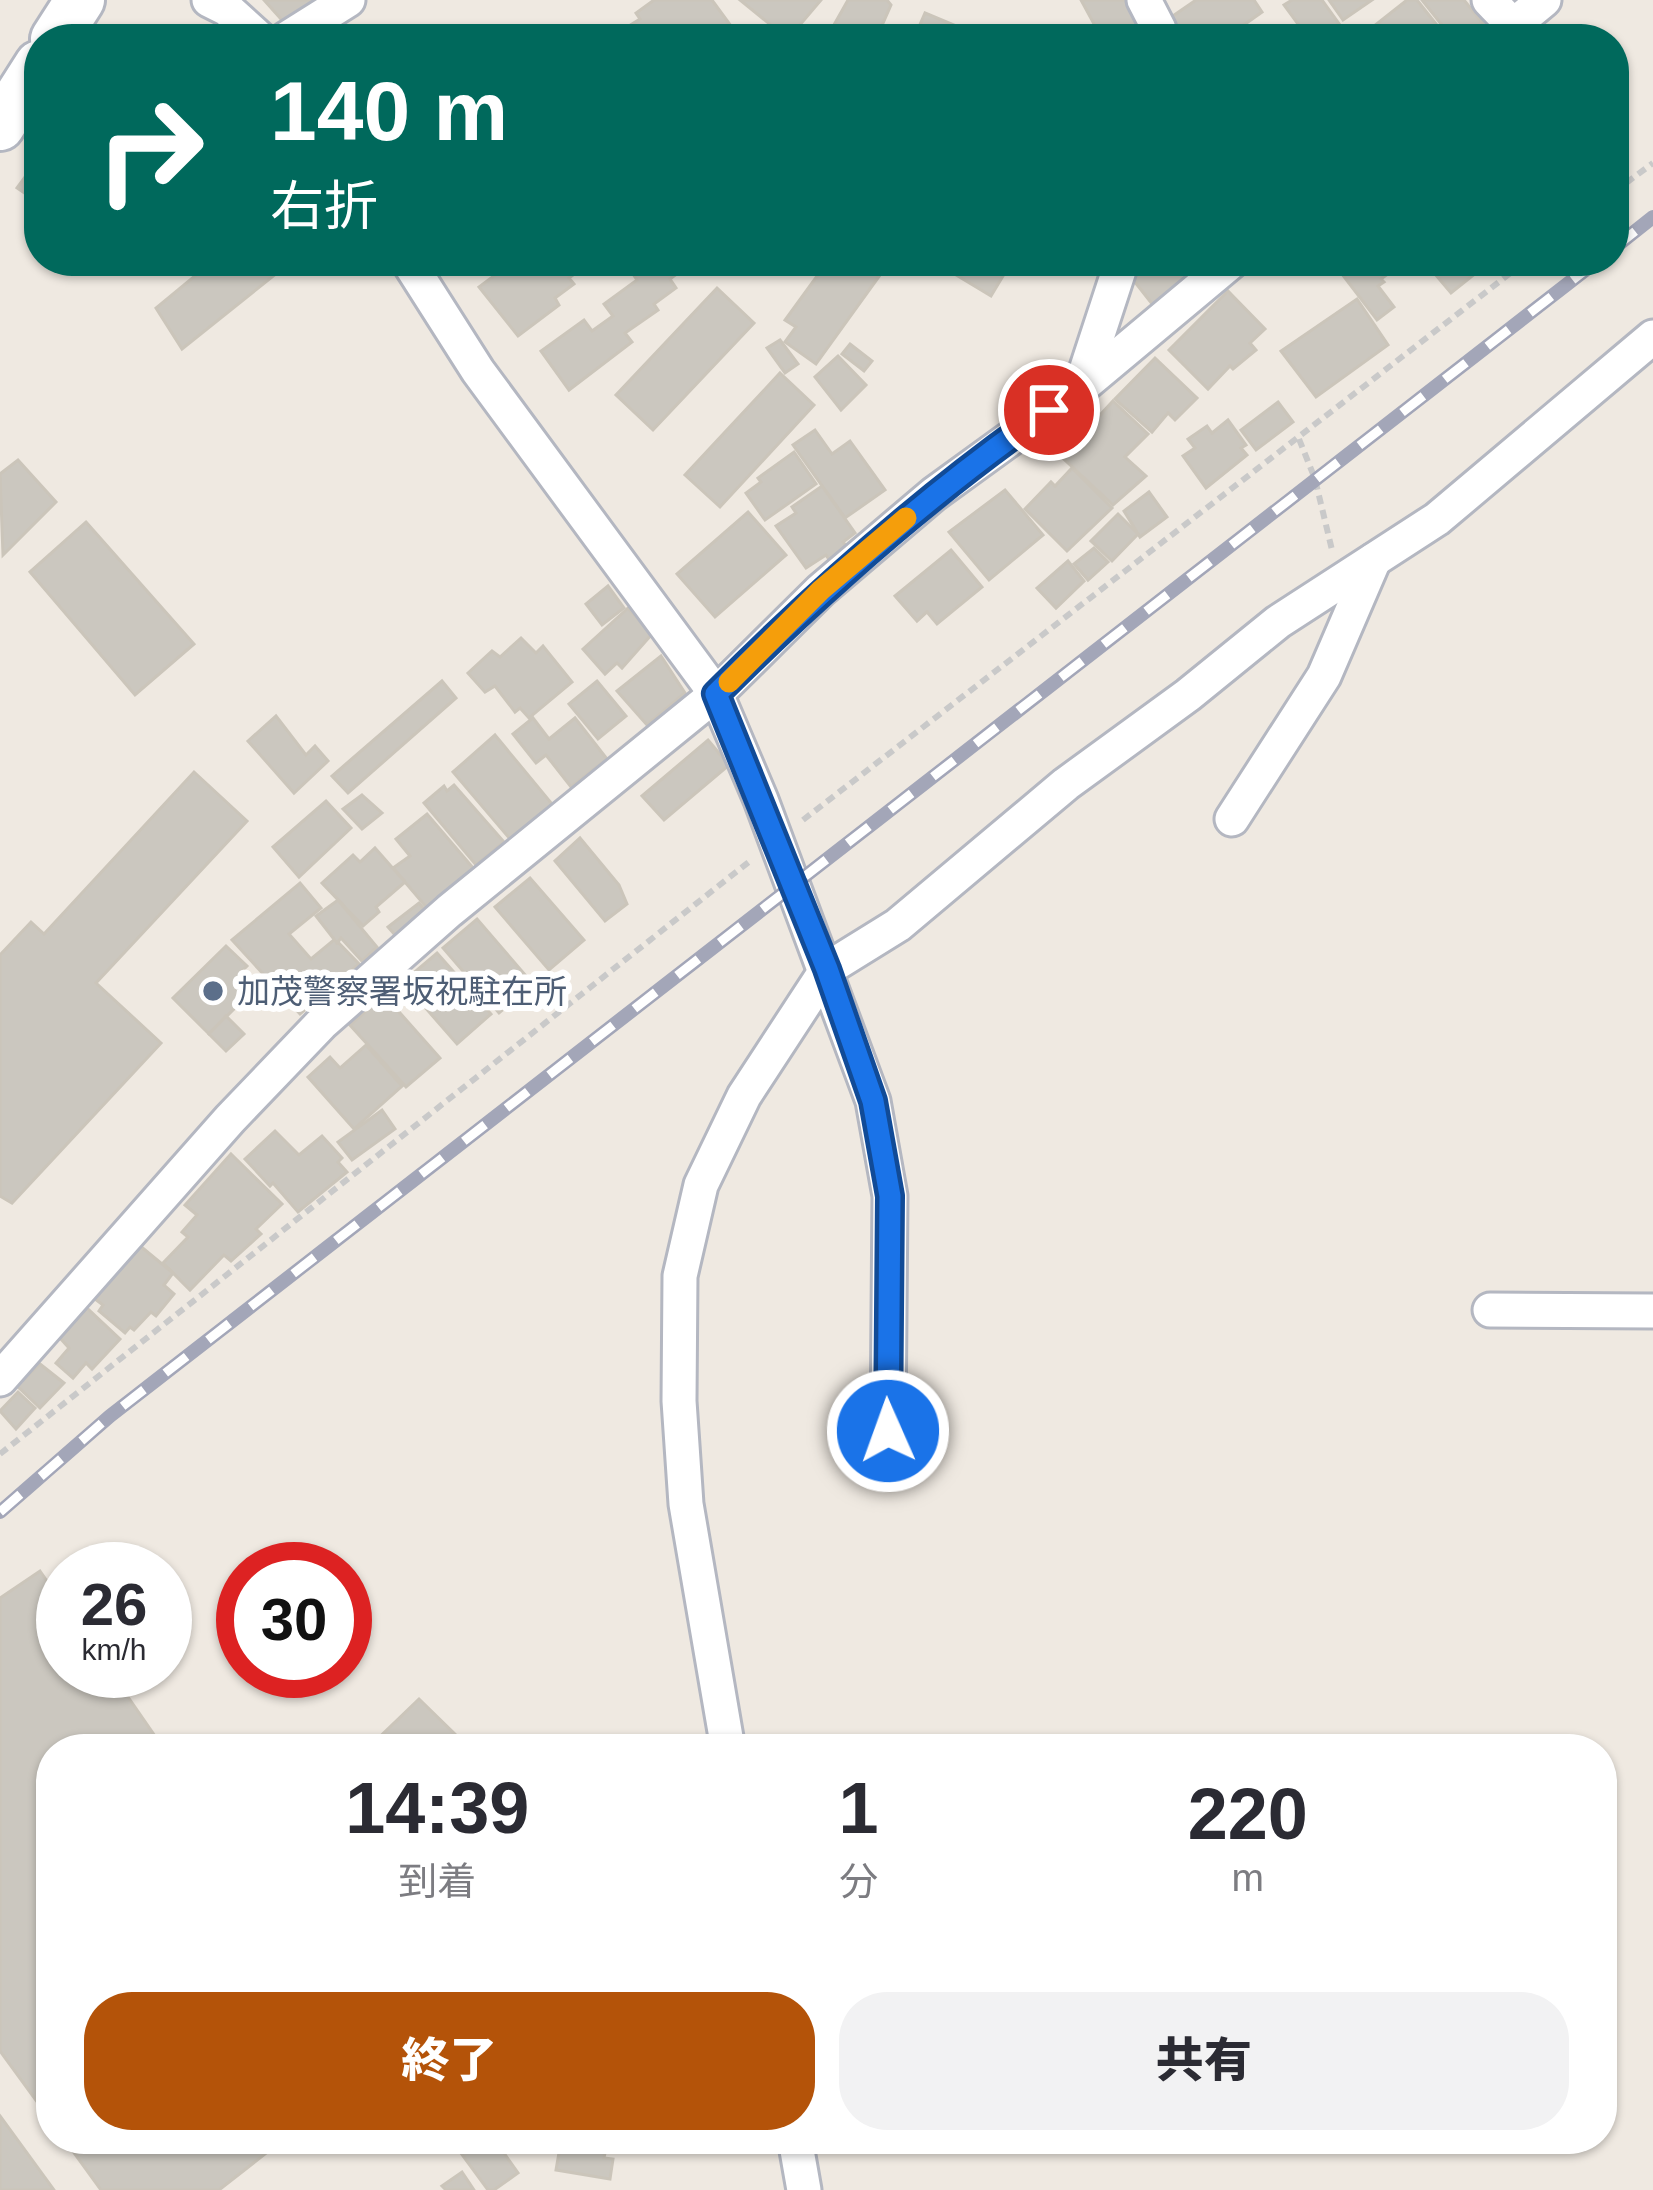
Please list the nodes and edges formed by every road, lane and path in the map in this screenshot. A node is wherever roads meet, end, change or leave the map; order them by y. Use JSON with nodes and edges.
{"nodes":[{"id":1,"x":209,"y":0,"type":"edge"},
{"id":2,"x":348,"y":0,"type":"edge"},
{"id":3,"x":1544,"y":0,"type":"edge"},
{"id":4,"x":244,"y":24,"type":"edge"},
{"id":5,"x":310,"y":24,"type":"edge"},
{"id":6,"x":1515,"y":24,"type":"edge"},
{"id":7,"x":24,"y":88,"type":"edge"},
{"id":8,"x":0,"y":126,"type":"edge"},
{"id":9,"x":1653,"y":163,"type":"edge"},
{"id":10,"x":1629,"y":181,"type":"edge"},
{"id":11,"x":418,"y":276,"type":"edge"},
{"id":12,"x":1117,"y":276,"type":"edge"},
{"id":13,"x":1214,"y":276,"type":"edge"},
{"id":14,"x":1653,"y":338,"type":"edge"},
{"id":15,"x":1080,"y":388,"type":"junction"},
{"id":16,"x":1299,"y":439,"type":"dead end"},
{"id":17,"x":1374,"y":558,"type":"junction"},
{"id":18,"x":1341,"y":580,"type":"junction"},
{"id":19,"x":716,"y":694,"type":"junction"},
{"id":20,"x":1232,"y":819,"type":"dead end"},
{"id":21,"x":827,"y":969,"type":"junction"},
{"id":22,"x":1490,"y":1310,"type":"dead end"},
{"id":23,"x":1653,"y":1311,"type":"edge"},
{"id":24,"x":0,"y":1379,"type":"edge"},
{"id":25,"x":888,"y":1431,"type":"dead end"},
{"id":26,"x":725,"y":1734,"type":"edge"},
{"id":27,"x":798,"y":2154,"type":"edge"},
{"id":28,"x":804,"y":2190,"type":"edge"}],
"edges":[{"from":1,"to":4,"type":"street"},
{"from":2,"to":5,"type":"street"},
{"from":3,"to":6,"type":"street"},
{"from":7,"to":8,"type":"main road"},
{"from":9,"to":10,"type":"path"},
{"from":11,"to":19,"type":"street"},
{"from":12,"to":15,"type":"street"},
{"from":13,"to":15,"type":"street"},
{"from":14,"to":17,"type":"street"},
{"from":15,"to":19,"type":"street"},
{"from":16,"to":18,"type":"path"},
{"from":17,"to":18,"type":"street"},
{"from":17,"to":20,"type":"street"},
{"from":18,"to":21,"type":"street"},
{"from":19,"to":21,"type":"street"},
{"from":19,"to":24,"type":"street"},
{"from":21,"to":25,"type":"street"},
{"from":21,"to":26,"type":"street"},
{"from":22,"to":23,"type":"street"},
{"from":27,"to":28,"type":"street"}]}
